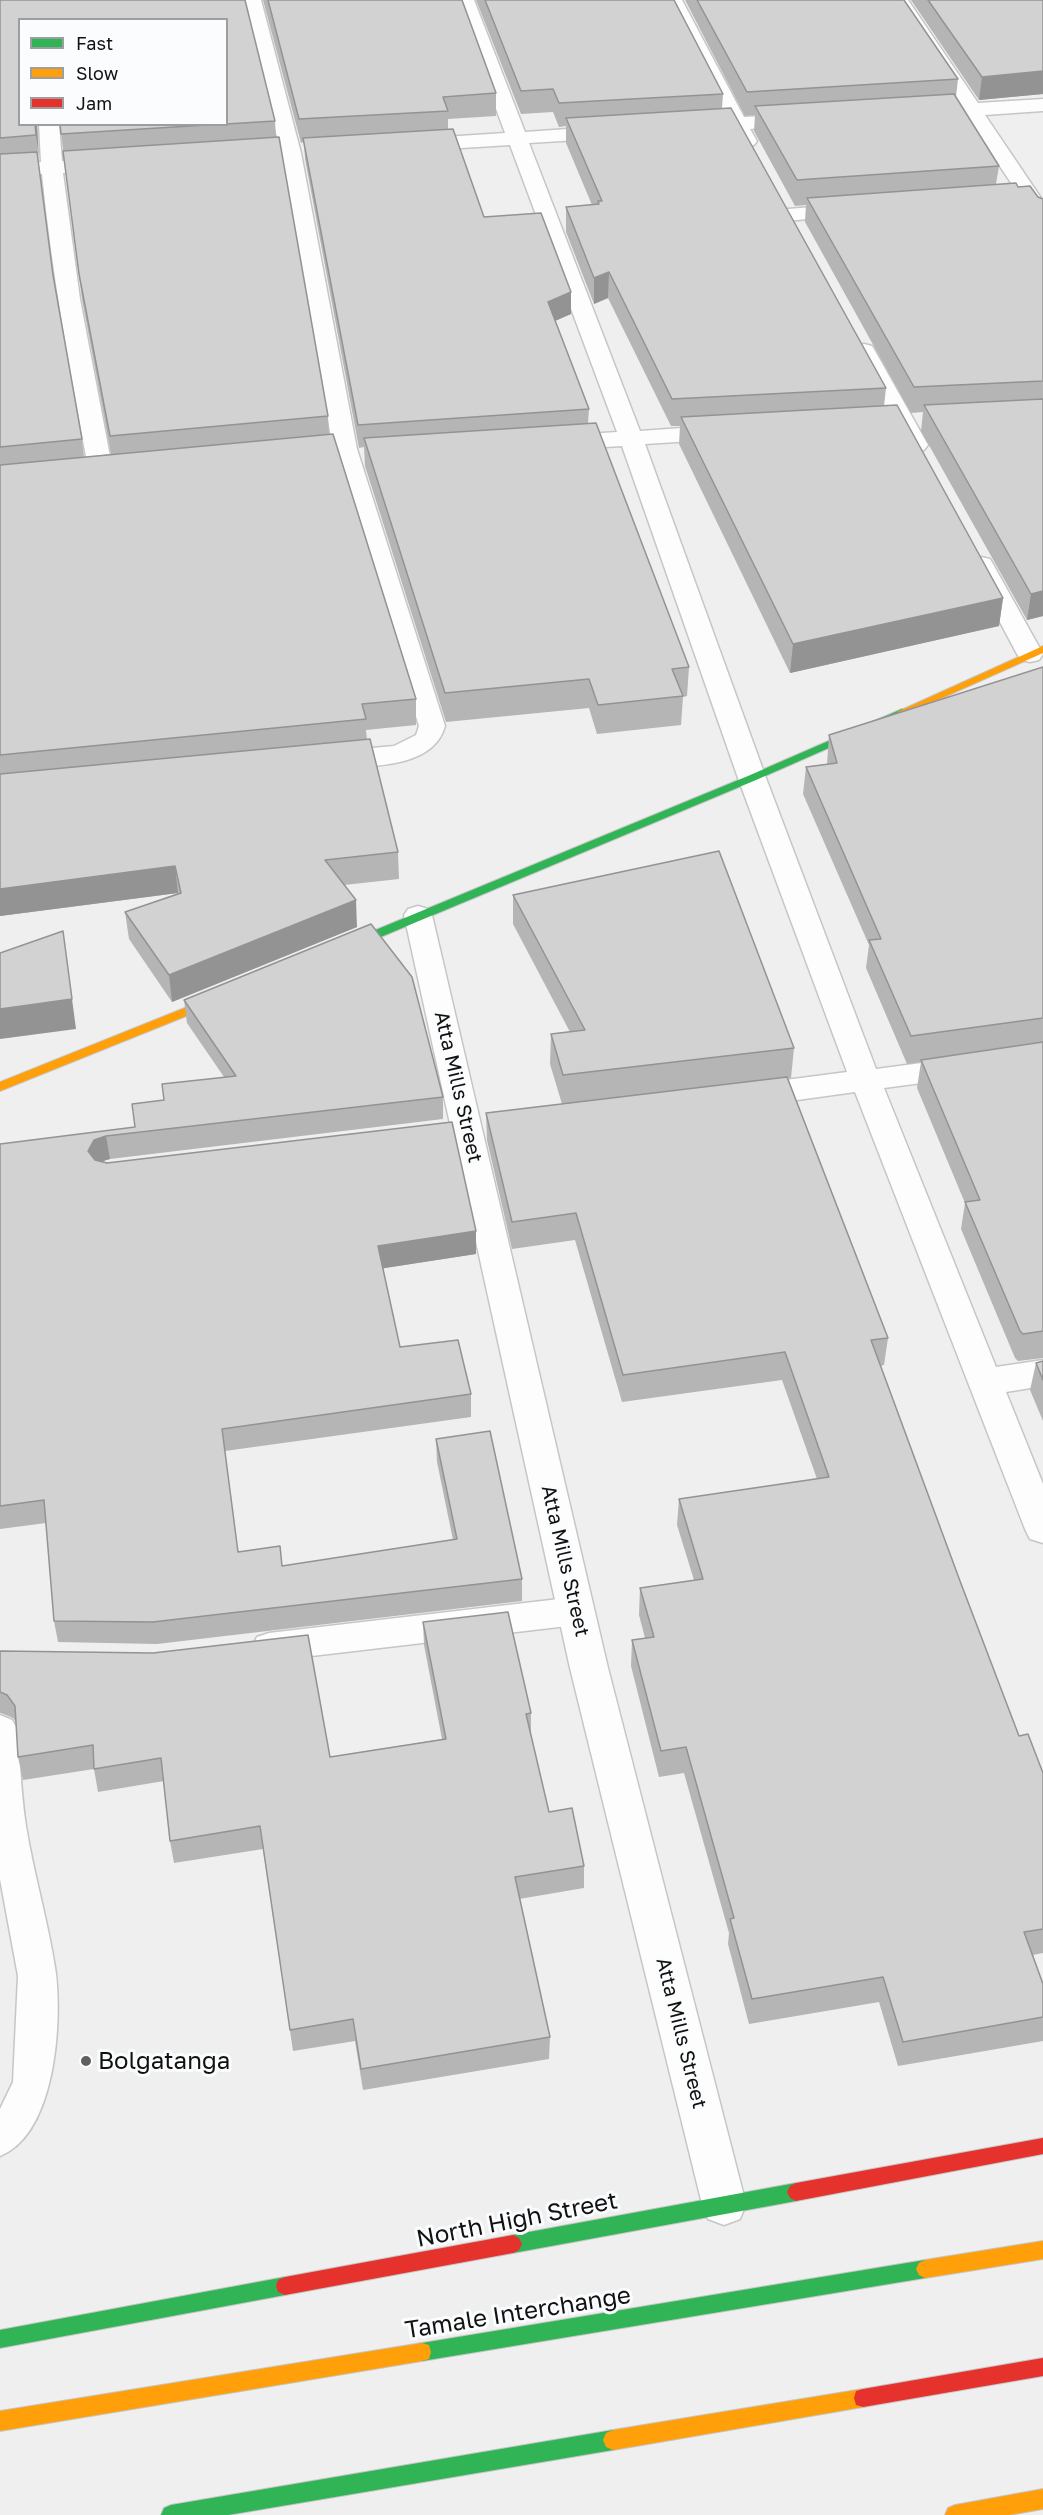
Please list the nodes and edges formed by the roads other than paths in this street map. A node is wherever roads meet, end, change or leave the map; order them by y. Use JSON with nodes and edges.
{"nodes":[{"id":1,"x":252,"y":0,"type":"edge"},
{"id":2,"x":465,"y":0,"type":"edge"},
{"id":3,"x":673,"y":0,"type":"edge"},
{"id":4,"x":899,"y":0,"type":"edge"},
{"id":5,"x":1043,"y":105,"type":"edge"},
{"id":6,"x":974,"y":110,"type":"junction"},
{"id":7,"x":903,"y":114,"type":"edge"},
{"id":8,"x":820,"y":119,"type":"edge"},
{"id":9,"x":737,"y":123,"type":"junction"},
{"id":10,"x":50,"y":126,"type":"edge"},
{"id":11,"x":679,"y":127,"type":"edge"},
{"id":12,"x":632,"y":130,"type":"edge"},
{"id":13,"x":516,"y":138,"type":"junction"},
{"id":14,"x":397,"y":146,"type":"edge"},
{"id":15,"x":314,"y":151,"type":"edge"},
{"id":16,"x":291,"y":153,"type":"junction"},
{"id":17,"x":267,"y":154,"type":"edge"},
{"id":18,"x":135,"y":162,"type":"edge"},
{"id":19,"x":760,"y":164,"type":"edge"},
{"id":20,"x":52,"y":167,"type":"junction"},
{"id":21,"x":0,"y":170,"type":"edge"},
{"id":22,"x":777,"y":195,"type":"edge"},
{"id":23,"x":1037,"y":197,"type":"edge"},
{"id":24,"x":1008,"y":199,"type":"edge"},
{"id":25,"x":869,"y":209,"type":"edge"},
{"id":26,"x":788,"y":215,"type":"junction"},
{"id":27,"x":1043,"y":216,"type":"edge"},
{"id":28,"x":800,"y":236,"type":"edge"},
{"id":29,"x":852,"y":328,"type":"edge"},
{"id":30,"x":915,"y":421,"type":"junction"},
{"id":31,"x":880,"y":423,"type":"edge"},
{"id":32,"x":749,"y":431,"type":"edge"},
{"id":33,"x":631,"y":438,"type":"junction"},
{"id":34,"x":537,"y":444,"type":"edge"},
{"id":35,"x":338,"y":453,"type":"junction"},
{"id":36,"x":372,"y":456,"type":"edge"},
{"id":37,"x":925,"y":462,"type":"edge"},
{"id":38,"x":102,"y":472,"type":"edge"},
{"id":39,"x":969,"y":543,"type":"edge"},
{"id":40,"x":1036,"y":652,"type":"edge"},
{"id":41,"x":307,"y":762,"type":"edge"},
{"id":42,"x":752,"y":778,"type":"junction"},
{"id":43,"x":418,"y":915,"type":"junction"},
{"id":44,"x":328,"y":954,"type":"edge"},
{"id":45,"x":240,"y":989,"type":"edge"},
{"id":46,"x":1043,"y":1057,"type":"edge"},
{"id":47,"x":866,"y":1082,"type":"junction"},
{"id":48,"x":0,"y":1087,"type":"edge"},
{"id":49,"x":714,"y":1100,"type":"edge"},
{"id":50,"x":1043,"y":1373,"type":"edge"},
{"id":51,"x":985,"y":1382,"type":"junction"},
{"id":52,"x":1043,"y":1529,"type":"edge"},
{"id":53,"x":576,"y":1611,"type":"junction"},
{"id":54,"x":240,"y":1650,"type":"edge"},
{"id":55,"x":0,"y":1730,"type":"edge"},
{"id":56,"x":0,"y":2137,"type":"edge"},
{"id":57,"x":1043,"y":2146,"type":"edge"},
{"id":58,"x":724,"y":2204,"type":"junction"},
{"id":59,"x":1043,"y":2250,"type":"edge"},
{"id":60,"x":0,"y":2340,"type":"edge"},
{"id":61,"x":1043,"y":2367,"type":"edge"},
{"id":62,"x":0,"y":2421,"type":"edge"},
{"id":63,"x":1043,"y":2499,"type":"edge"},
{"id":64,"x":171,"y":2515,"type":"edge"},
{"id":65,"x":955,"y":2515,"type":"edge"}],
"edges":[{"from":1,"to":16,"type":"street"},
{"from":2,"to":13,"type":"street"},
{"from":3,"to":9,"type":"street"},
{"from":4,"to":6,"type":"street"},
{"from":5,"to":6,"type":"street"},
{"from":6,"to":7,"type":"street"},
{"from":6,"to":23,"type":"street"},
{"from":8,"to":9,"type":"street"},
{"from":9,"to":11,"type":"street"},
{"from":9,"to":19,"type":"street"},
{"from":10,"to":20,"type":"street"},
{"from":12,"to":13,"type":"street"},
{"from":13,"to":14,"type":"street"},
{"from":13,"to":33,"type":"street"},
{"from":15,"to":16,"type":"street"},
{"from":16,"to":17,"type":"street"},
{"from":16,"to":35,"type":"street"},
{"from":18,"to":20,"type":"street"},
{"from":20,"to":21,"type":"street"},
{"from":20,"to":38,"type":"street"},
{"from":22,"to":26,"type":"street"},
{"from":23,"to":24,"type":"street"},
{"from":23,"to":27,"type":"street"},
{"from":25,"to":26,"type":"street"},
{"from":26,"to":28,"type":"street"},
{"from":29,"to":30,"type":"street"},
{"from":30,"to":31,"type":"street"},
{"from":30,"to":37,"type":"street"},
{"from":32,"to":33,"type":"street"},
{"from":33,"to":34,"type":"street"},
{"from":33,"to":42,"type":"street"},
{"from":35,"to":36,"type":"street"},
{"from":35,"to":41,"type":"street"},
{"from":39,"to":40,"type":"street"},
{"from":40,"to":42,"type":"main road"},
{"from":42,"to":43,"type":"main road"},
{"from":42,"to":47,"type":"street"},
{"from":43,"to":44,"type":"main road"},
{"from":43,"to":53,"type":"street","name":"Atta Mills Street"},
{"from":45,"to":48,"type":"main road"},
{"from":46,"to":47,"type":"street"},
{"from":47,"to":49,"type":"street"},
{"from":47,"to":51,"type":"street"},
{"from":50,"to":51,"type":"street"},
{"from":51,"to":52,"type":"street"},
{"from":53,"to":54,"type":"lane"},
{"from":53,"to":58,"type":"street","name":"Atta Mills Street"},
{"from":55,"to":56,"type":"lane"},
{"from":57,"to":58,"type":"main road","name":"North High Street"},
{"from":58,"to":60,"type":"main road","name":"North High Street"},
{"from":59,"to":62,"type":"main road","name":"Tamale Interchange"},
{"from":61,"to":64,"type":"main road"},
{"from":63,"to":65,"type":"main road"}]}
